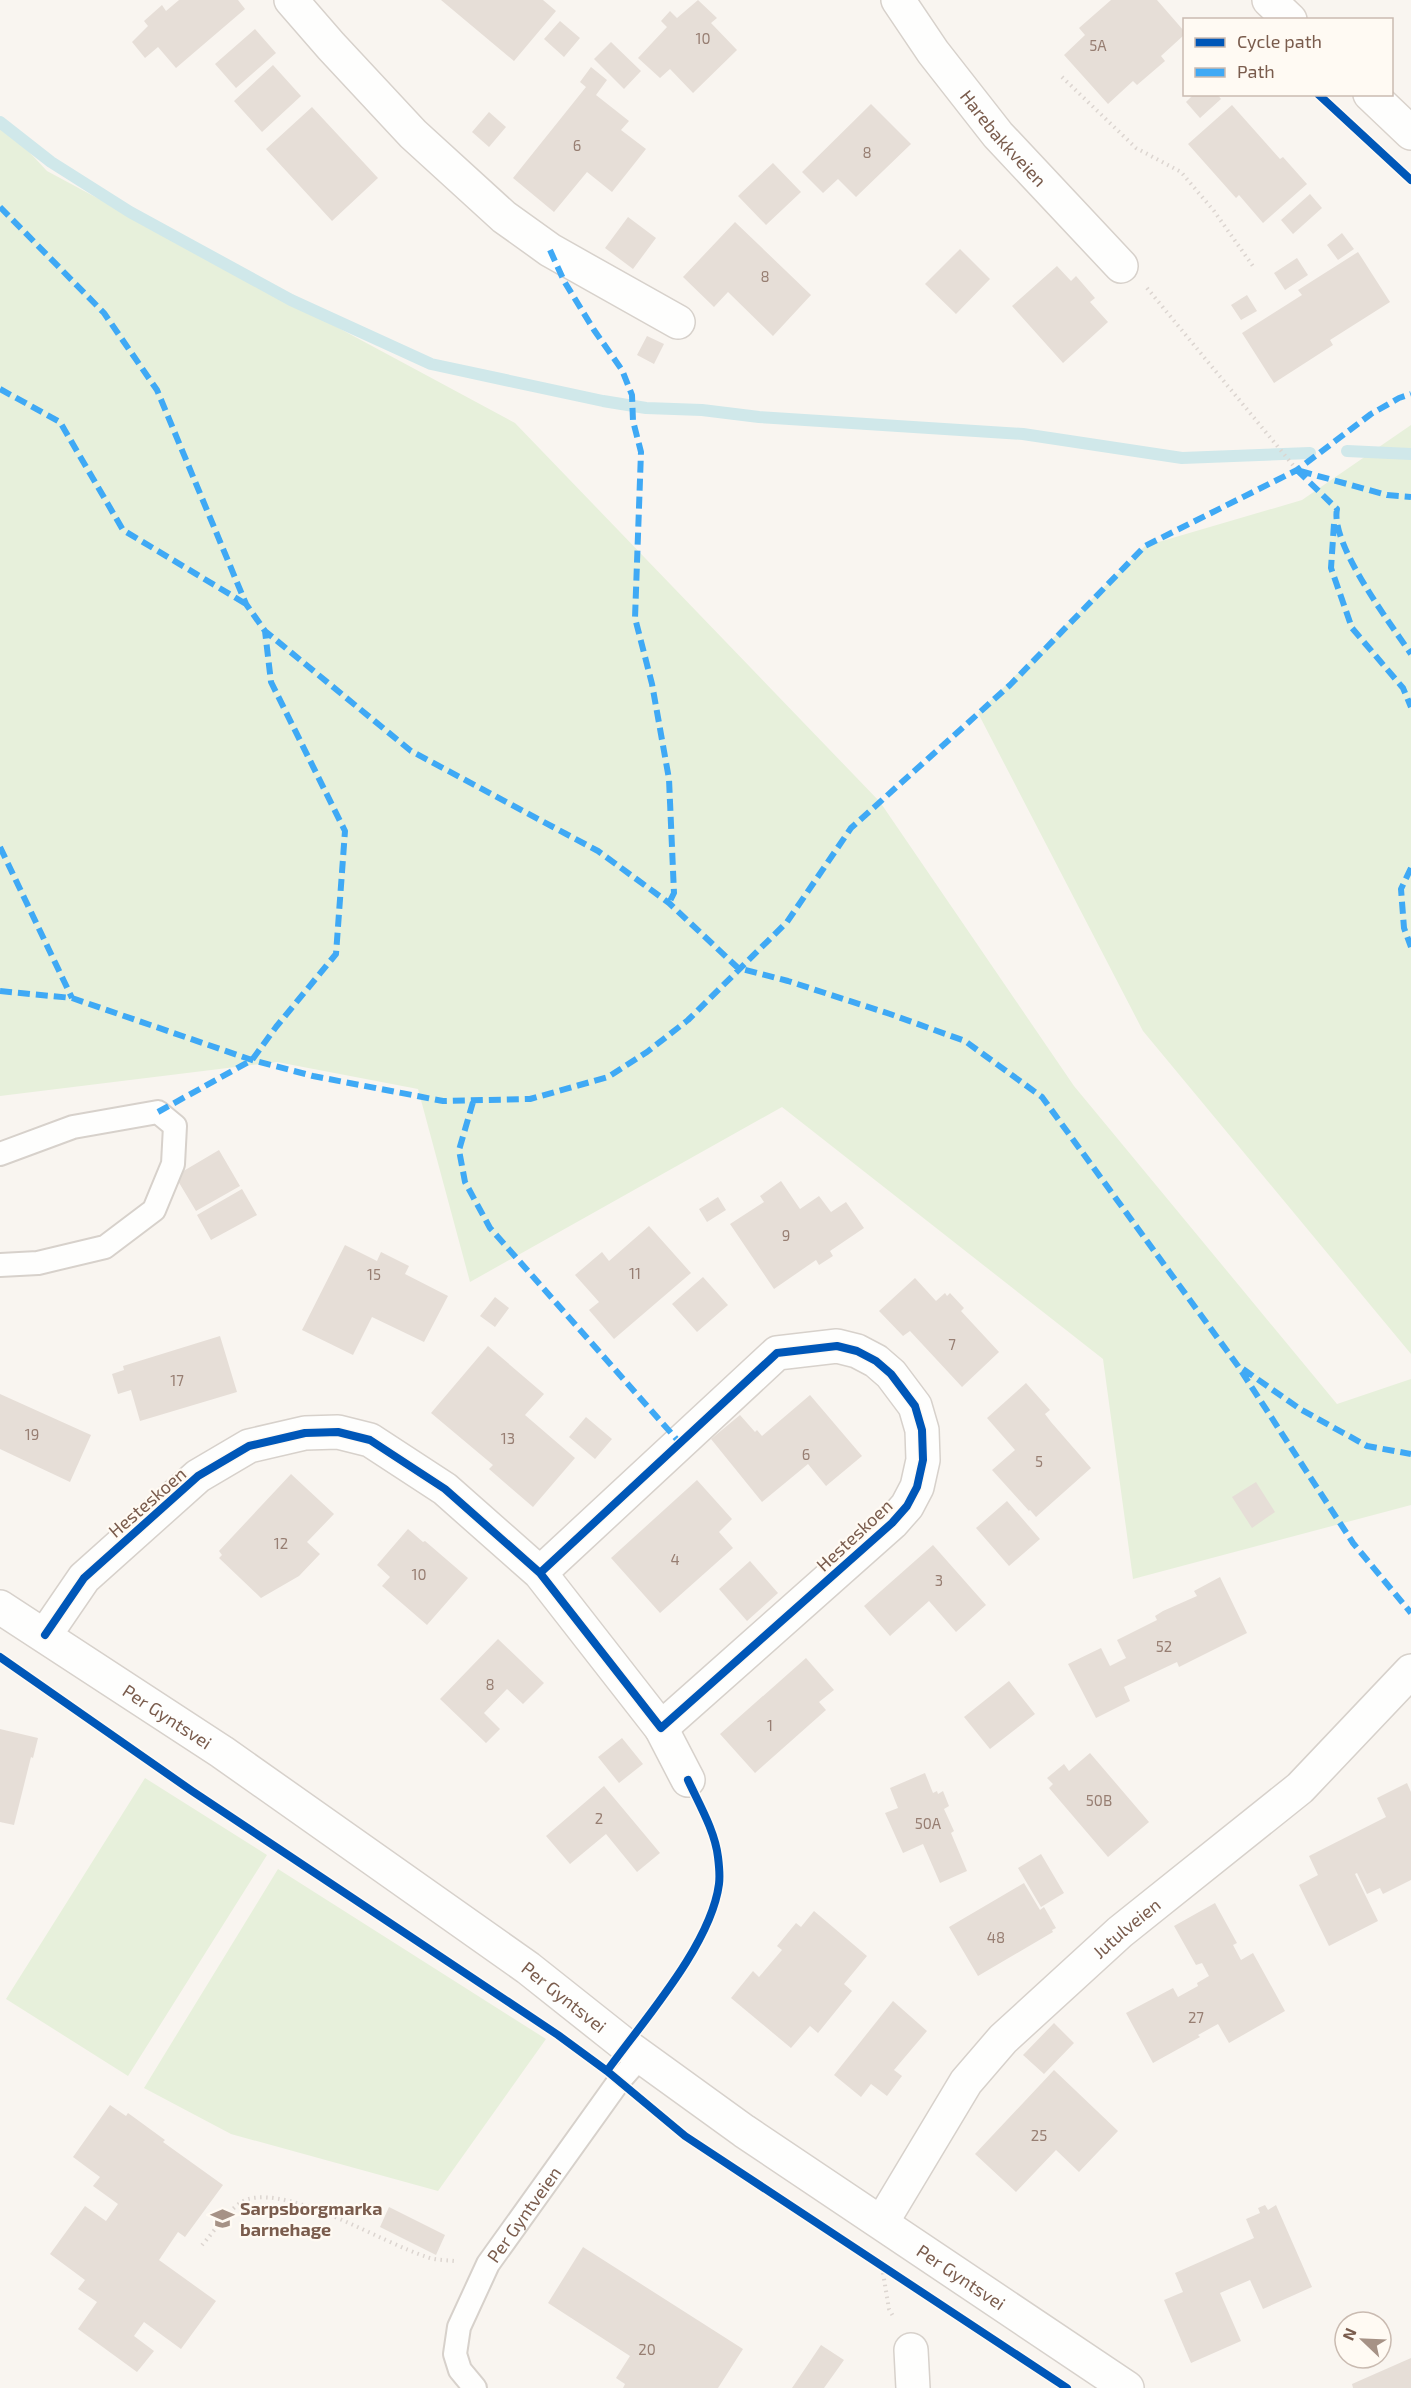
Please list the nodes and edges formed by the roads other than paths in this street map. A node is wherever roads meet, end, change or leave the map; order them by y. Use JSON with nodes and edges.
{"nodes":[{"id":1,"x":291,"y":0,"type":"edge"},
{"id":2,"x":898,"y":0,"type":"edge"},
{"id":3,"x":1269,"y":0,"type":"edge"},
{"id":4,"x":1288,"y":18,"type":"edge"},
{"id":5,"x":1372,"y":96,"type":"edge"},
{"id":6,"x":1411,"y":133,"type":"edge"},
{"id":7,"x":1121,"y":266,"type":"road end"},
{"id":8,"x":678,"y":322,"type":"dead end"},
{"id":9,"x":0,"y":1155,"type":"edge"},
{"id":10,"x":0,"y":1264,"type":"edge"},
{"id":11,"x":540,"y":1574,"type":"junction"},
{"id":12,"x":0,"y":1607,"type":"edge"},
{"id":13,"x":45,"y":1635,"type":"junction"},
{"id":14,"x":1411,"y":1671,"type":"edge"},
{"id":15,"x":661,"y":1728,"type":"junction"},
{"id":16,"x":688,"y":1780,"type":"dead end"},
{"id":17,"x":640,"y":2056,"type":"junction"},
{"id":18,"x":882,"y":2222,"type":"junction"},
{"id":19,"x":912,"y":2350,"type":"road end"},
{"id":20,"x":476,"y":2388,"type":"edge"},
{"id":21,"x":913,"y":2388,"type":"edge"},
{"id":22,"x":1127,"y":2388,"type":"edge"}],
"edges":[{"from":1,"to":8,"type":"street"},
{"from":2,"to":7,"type":"street","name":"Harebakkveien"},
{"from":3,"to":4,"type":"street"},
{"from":5,"to":6,"type":"street"},
{"from":9,"to":10,"type":"lane"},
{"from":11,"to":13,"type":"street","name":"Hesteskoen"},
{"from":11,"to":15,"type":"street","name":"Hesteskoen"},
{"from":11,"to":15,"type":"street","name":"Hesteskoen"},
{"from":12,"to":13,"type":"street","name":"Per Gyntsvei"},
{"from":13,"to":17,"type":"street","name":"Per Gyntsvei"},
{"from":14,"to":18,"type":"street","name":"Jutulveien"},
{"from":15,"to":16,"type":"street"},
{"from":17,"to":18,"type":"street","name":"Per Gyntsvei"},
{"from":17,"to":20,"type":"lane","name":"Per Gyntveien"},
{"from":18,"to":22,"type":"street","name":"Per Gyntsvei"},
{"from":19,"to":21,"type":"street"}]}
